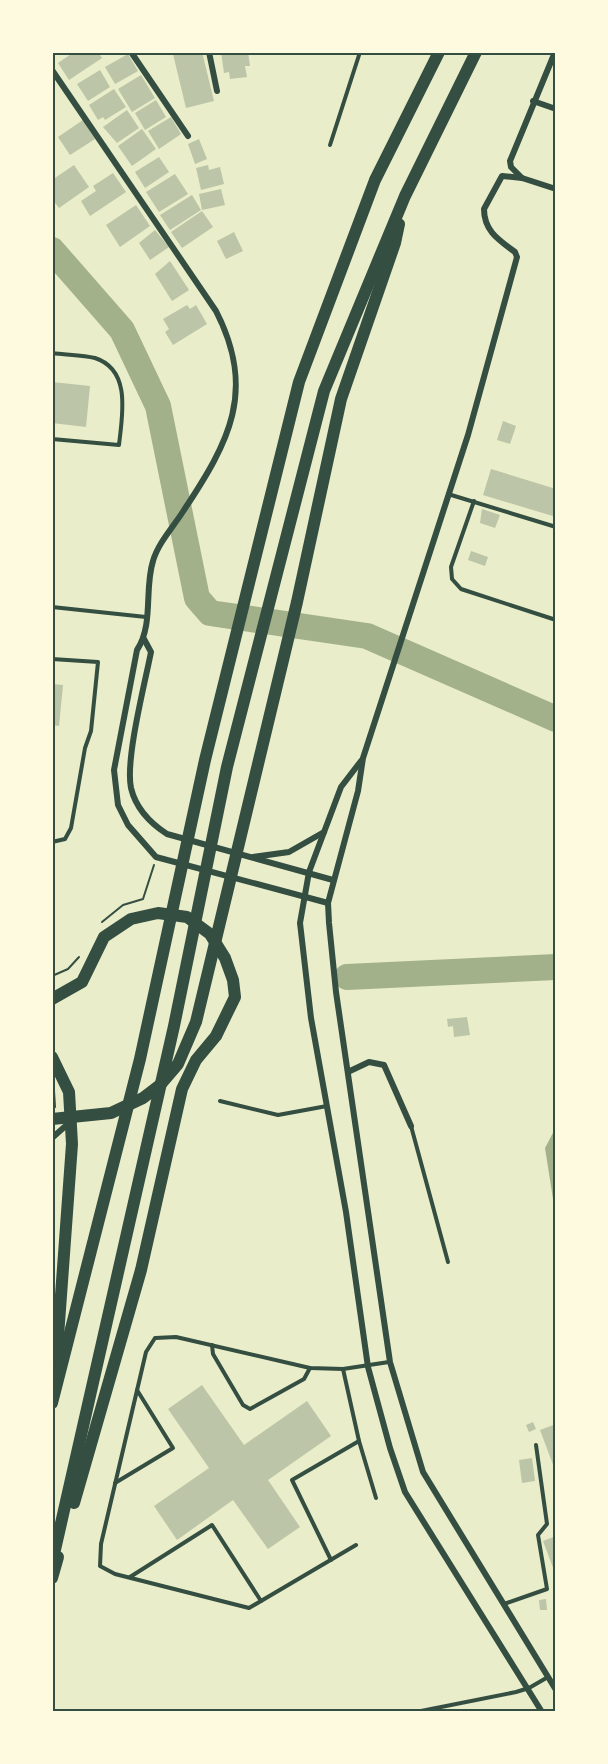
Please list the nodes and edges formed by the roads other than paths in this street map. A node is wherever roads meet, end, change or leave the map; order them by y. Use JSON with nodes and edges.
{"nodes":[{"id":1,"x":131,"y":52,"type":"edge"},
{"id":2,"x":209,"y":52,"type":"edge"},
{"id":3,"x":360,"y":52,"type":"edge"},
{"id":4,"x":439,"y":52,"type":"edge"},
{"id":5,"x":476,"y":52,"type":"edge"},
{"id":6,"x":555,"y":52,"type":"edge"},
{"id":7,"x":52,"y":70,"type":"edge"},
{"id":8,"x":217,"y":92,"type":"dead end"},
{"id":9,"x":533,"y":101,"type":"junction"},
{"id":10,"x":555,"y":110,"type":"edge"},
{"id":11,"x":188,"y":136,"type":"dead end"},
{"id":12,"x":330,"y":145,"type":"dead end"},
{"id":13,"x":522,"y":178,"type":"junction"},
{"id":14,"x":555,"y":189,"type":"edge"},
{"id":15,"x":405,"y":196,"type":"junction"},
{"id":16,"x":52,"y":353,"type":"edge"},
{"id":17,"x":52,"y":439,"type":"edge"},
{"id":18,"x":447,"y":494,"type":"junction"},
{"id":19,"x":474,"y":501,"type":"junction"},
{"id":20,"x":555,"y":527,"type":"edge"},
{"id":21,"x":52,"y":607,"type":"edge"},
{"id":22,"x":146,"y":617,"type":"junction"},
{"id":23,"x":555,"y":620,"type":"edge"},
{"id":24,"x":144,"y":639,"type":"junction"},
{"id":25,"x":52,"y":659,"type":"edge"},
{"id":26,"x":363,"y":758,"type":"junction"},
{"id":27,"x":325,"y":832,"type":"junction"},
{"id":28,"x":52,"y":842,"type":"edge"},
{"id":29,"x":247,"y":857,"type":"junction"},
{"id":30,"x":309,"y":872,"type":"junction"},
{"id":31,"x":333,"y":880,"type":"junction"},
{"id":32,"x":303,"y":898,"type":"junction"},
{"id":33,"x":328,"y":903,"type":"junction"},
{"id":34,"x":52,"y":999,"type":"edge"},
{"id":35,"x":52,"y":1057,"type":"edge"},
{"id":36,"x":350,"y":1071,"type":"junction"},
{"id":37,"x":220,"y":1101,"type":"dead end"},
{"id":38,"x":328,"y":1106,"type":"junction"},
{"id":39,"x":52,"y":1119,"type":"edge"},
{"id":40,"x":70,"y":1122,"type":"junction"},
{"id":41,"x":411,"y":1126,"type":"joint"},
{"id":42,"x":52,"y":1138,"type":"edge"},
{"id":43,"x":448,"y":1262,"type":"dead end"},
{"id":44,"x":212,"y":1345,"type":"junction"},
{"id":45,"x":390,"y":1362,"type":"junction"},
{"id":46,"x":368,"y":1366,"type":"junction"},
{"id":47,"x":310,"y":1368,"type":"junction"},
{"id":48,"x":343,"y":1370,"type":"junction"},
{"id":49,"x":137,"y":1389,"type":"junction"},
{"id":50,"x":53,"y":1399,"type":"edge"},
{"id":51,"x":359,"y":1441,"type":"junction"},
{"id":52,"x":536,"y":1445,"type":"dead end"},
{"id":53,"x":115,"y":1483,"type":"junction"},
{"id":54,"x":376,"y":1498,"type":"dead end"},
{"id":55,"x":356,"y":1545,"type":"dead end"},
{"id":56,"x":331,"y":1560,"type":"junction"},
{"id":57,"x":52,"y":1563,"type":"edge"},
{"id":58,"x":130,"y":1577,"type":"junction"},
{"id":59,"x":52,"y":1578,"type":"edge"},
{"id":60,"x":261,"y":1601,"type":"junction"},
{"id":61,"x":503,"y":1604,"type":"junction"},
{"id":62,"x":548,"y":1677,"type":"junction"},
{"id":63,"x":529,"y":1688,"type":"junction"},
{"id":64,"x":555,"y":1690,"type":"edge"},
{"id":65,"x":416,"y":1712,"type":"edge"},
{"id":66,"x":542,"y":1712,"type":"edge"}],
"edges":[{"from":1,"to":11,"type":"street"},
{"from":2,"to":8,"type":"street"},
{"from":3,"to":12,"type":"lane"},
{"from":4,"to":50,"type":"highway"},
{"from":5,"to":15,"type":"highway"},
{"from":6,"to":9,"type":"street"},
{"from":7,"to":22,"type":"street"},
{"from":9,"to":10,"type":"street"},
{"from":9,"to":13,"type":"street"},
{"from":13,"to":14,"type":"street"},
{"from":13,"to":18,"type":"street"},
{"from":15,"to":39,"type":"highway"},
{"from":15,"to":57,"type":"highway"},
{"from":16,"to":17,"type":"lane"},
{"from":18,"to":19,"type":"lane"},
{"from":18,"to":26,"type":"street"},
{"from":19,"to":20,"type":"lane"},
{"from":19,"to":23,"type":"lane"},
{"from":21,"to":22,"type":"lane"},
{"from":22,"to":24,"type":"street"},
{"from":24,"to":29,"type":"street"},
{"from":24,"to":32,"type":"street"},
{"from":25,"to":28,"type":"lane"},
{"from":26,"to":27,"type":"street"},
{"from":26,"to":31,"type":"street"},
{"from":27,"to":29,"type":"street"},
{"from":27,"to":30,"type":"street"},
{"from":29,"to":30,"type":"street"},
{"from":30,"to":31,"type":"street"},
{"from":30,"to":32,"type":"street"},
{"from":31,"to":33,"type":"street"},
{"from":32,"to":33,"type":"street"},
{"from":32,"to":38,"type":"street"},
{"from":33,"to":36,"type":"street"},
{"from":34,"to":59,"type":"highway"},
{"from":35,"to":40,"type":"highway"},
{"from":36,"to":41,"type":"street"},
{"from":36,"to":45,"type":"street"},
{"from":37,"to":38,"type":"lane"},
{"from":38,"to":46,"type":"street"},
{"from":40,"to":42,"type":"street"},
{"from":40,"to":50,"type":"highway"},
{"from":41,"to":43,"type":"lane"},
{"from":44,"to":47,"type":"lane"},
{"from":44,"to":47,"type":"lane"},
{"from":44,"to":49,"type":"lane"},
{"from":45,"to":46,"type":"lane"},
{"from":45,"to":61,"type":"street"},
{"from":46,"to":48,"type":"lane"},
{"from":46,"to":63,"type":"street"},
{"from":47,"to":48,"type":"lane"},
{"from":48,"to":51,"type":"lane"},
{"from":49,"to":53,"type":"lane"},
{"from":49,"to":53,"type":"lane"},
{"from":51,"to":54,"type":"lane"},
{"from":51,"to":56,"type":"lane"},
{"from":52,"to":61,"type":"lane"},
{"from":53,"to":58,"type":"lane"},
{"from":55,"to":56,"type":"lane"},
{"from":56,"to":60,"type":"lane"},
{"from":58,"to":60,"type":"lane"},
{"from":58,"to":60,"type":"lane"},
{"from":61,"to":62,"type":"street"},
{"from":62,"to":63,"type":"lane"},
{"from":62,"to":64,"type":"street"},
{"from":63,"to":65,"type":"lane"},
{"from":63,"to":66,"type":"street"}]}
